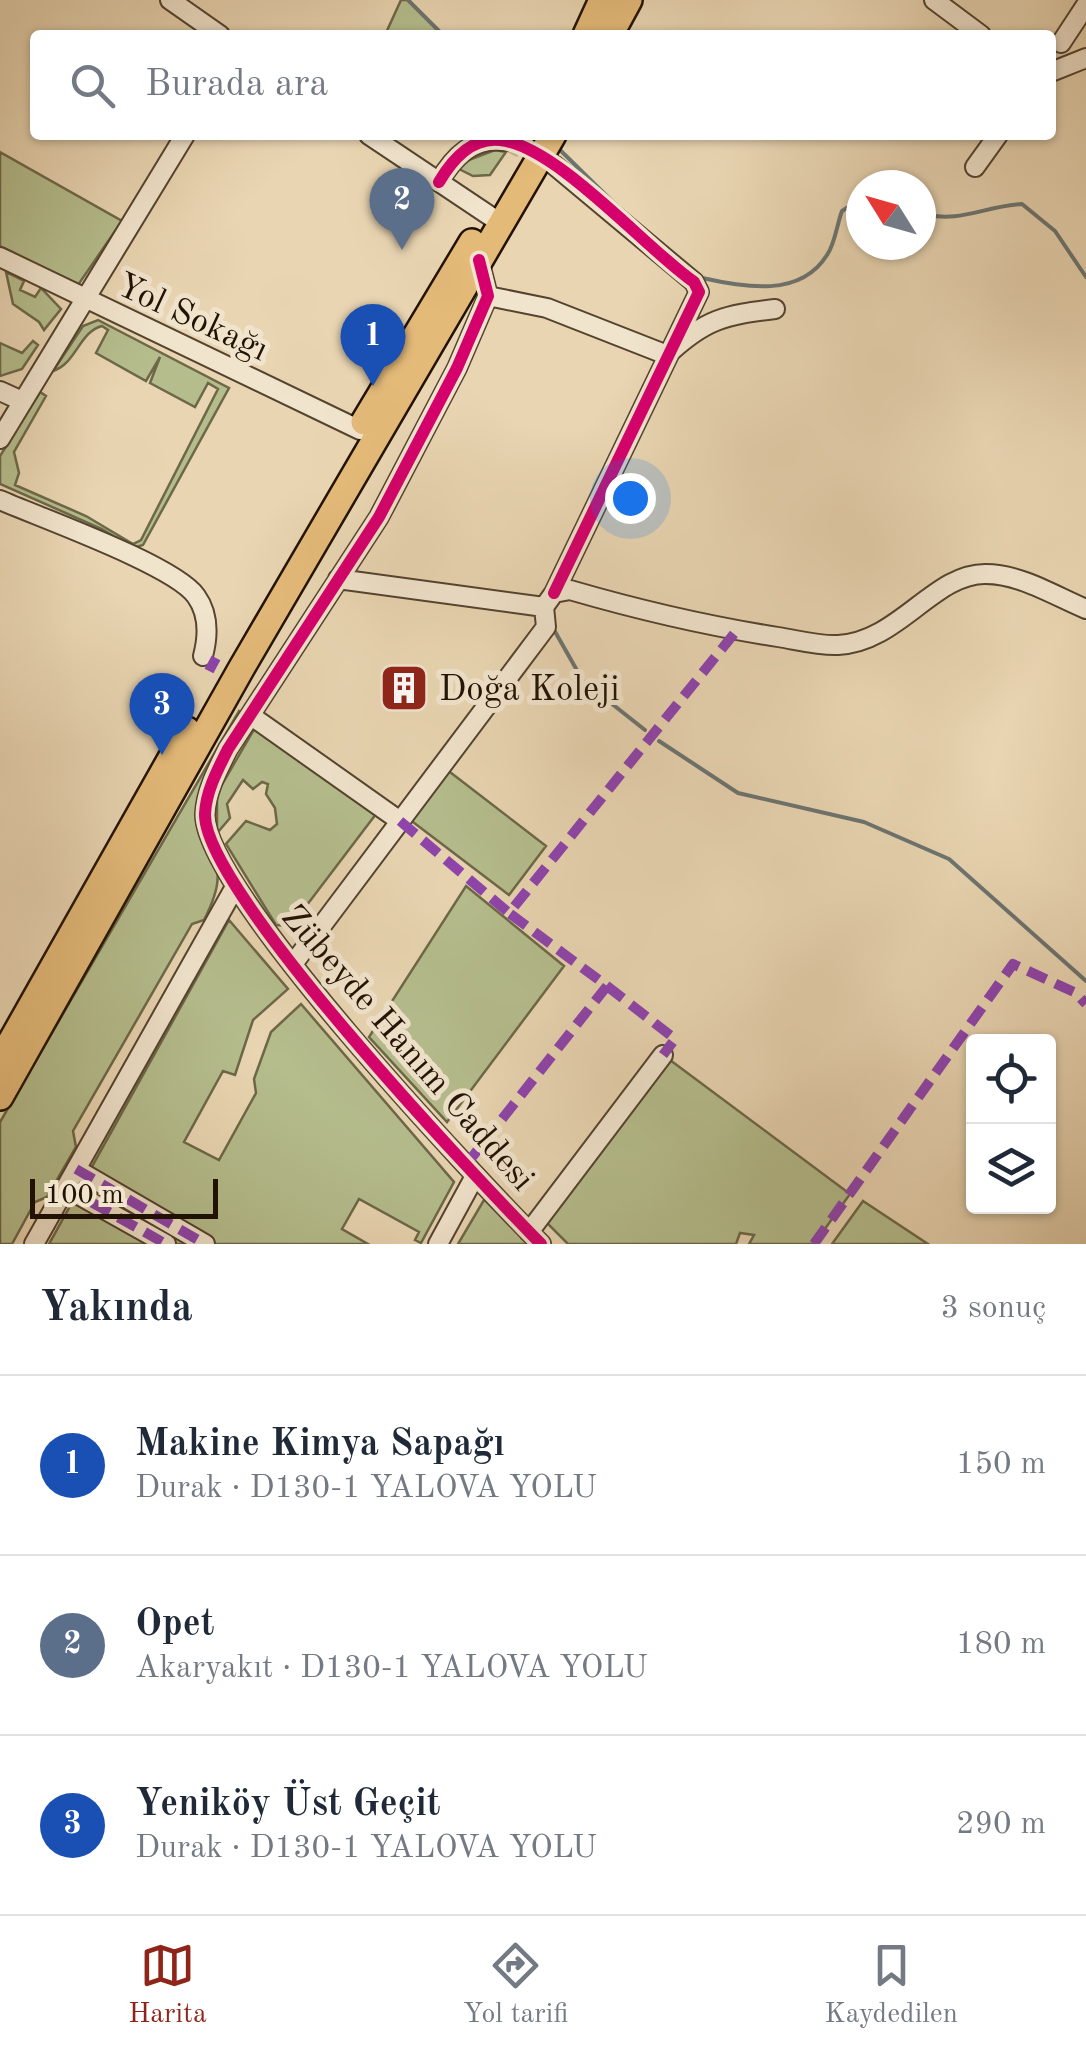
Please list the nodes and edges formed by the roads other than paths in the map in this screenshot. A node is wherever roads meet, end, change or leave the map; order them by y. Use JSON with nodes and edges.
{"nodes":[{"id":1,"x":170,"y":0,"type":"edge"},
{"id":2,"x":602,"y":0,"type":"edge"},
{"id":3,"x":629,"y":0,"type":"edge"},
{"id":4,"x":934,"y":0,"type":"edge"},
{"id":5,"x":1086,"y":6,"type":"edge"},
{"id":6,"x":213,"y":30,"type":"edge"},
{"id":7,"x":588,"y":30,"type":"edge"},
{"id":8,"x":613,"y":30,"type":"edge"},
{"id":9,"x":974,"y":30,"type":"edge"},
{"id":10,"x":1062,"y":43,"type":"dead end"},
{"id":11,"x":1086,"y":58,"type":"edge"},
{"id":12,"x":1056,"y":70,"type":"edge"},
{"id":13,"x":182,"y":140,"type":"edge"},
{"id":14,"x":376,"y":140,"type":"edge"},
{"id":15,"x":531,"y":140,"type":"edge"},
{"id":16,"x":550,"y":140,"type":"edge"},
{"id":17,"x":994,"y":140,"type":"edge"},
{"id":18,"x":505,"y":141,"type":"dead end"},
{"id":19,"x":554,"y":165,"type":"tunnel mouth"},
{"id":20,"x":975,"y":167,"type":"dead end"},
{"id":21,"x":439,"y":182,"type":"junction"},
{"id":22,"x":490,"y":216,"type":"junction"},
{"id":23,"x":0,"y":257,"type":"edge"},
{"id":24,"x":480,"y":260,"type":"junction"},
{"id":25,"x":488,"y":296,"type":"junction"},
{"id":26,"x":87,"y":301,"type":"junction"},
{"id":27,"x":775,"y":310,"type":"dead end"},
{"id":28,"x":667,"y":355,"type":"junction"},
{"id":29,"x":0,"y":391,"type":"edge"},
{"id":30,"x":22,"y":401,"type":"junction"},
{"id":31,"x":360,"y":430,"type":"junction"},
{"id":32,"x":0,"y":440,"type":"edge"},
{"id":33,"x":0,"y":500,"type":"edge"},
{"id":34,"x":338,"y":579,"type":"junction"},
{"id":35,"x":549,"y":600,"type":"junction"},
{"id":36,"x":1086,"y":609,"type":"edge"},
{"id":37,"x":203,"y":656,"type":"dead end"},
{"id":38,"x":250,"y":715,"type":"junction"},
{"id":39,"x":400,"y":821,"type":"junction"},
{"id":40,"x":144,"y":824,"type":"junction"},
{"id":41,"x":235,"y":886,"type":"junction"},
{"id":42,"x":293,"y":964,"type":"junction"},
{"id":43,"x":664,"y":1055,"type":"dead end"},
{"id":44,"x":0,"y":1061,"type":"edge"},
{"id":45,"x":0,"y":1097,"type":"edge"},
{"id":46,"x":76,"y":1169,"type":"junction"},
{"id":47,"x":475,"y":1176,"type":"junction"},
{"id":48,"x":66,"y":1188,"type":"junction"},
{"id":49,"x":535,"y":1238,"type":"edge"},
{"id":50,"x":34,"y":1244,"type":"edge"},
{"id":51,"x":166,"y":1244,"type":"edge"},
{"id":52,"x":205,"y":1244,"type":"edge"},
{"id":53,"x":438,"y":1244,"type":"edge"}],
"edges":[{"from":1,"to":6,"type":"street"},
{"from":2,"to":7,"type":"highway"},
{"from":3,"to":8,"type":"highway"},
{"from":4,"to":9,"type":"street"},
{"from":5,"to":10,"type":"street"},
{"from":11,"to":12,"type":"street"},
{"from":13,"to":26,"type":"street"},
{"from":14,"to":21,"type":"street"},
{"from":15,"to":22,"type":"highway"},
{"from":16,"to":24,"type":"highway"},
{"from":17,"to":20,"type":"street"},
{"from":18,"to":21,"type":"street"},
{"from":19,"to":28,"type":"street"},
{"from":21,"to":22,"type":"street"},
{"from":22,"to":31,"type":"highway"},
{"from":23,"to":26,"type":"street","name":"Yol Sokağı"},
{"from":24,"to":25,"type":"street"},
{"from":24,"to":40,"type":"highway"},
{"from":25,"to":28,"type":"street"},
{"from":25,"to":34,"type":"street","name":"Zübeyde Hanım Caddesi"},
{"from":26,"to":30,"type":"street"},
{"from":26,"to":31,"type":"street","name":"Yol Sokağı"},
{"from":27,"to":28,"type":"street"},
{"from":28,"to":35,"type":"street"},
{"from":29,"to":30,"type":"street"},
{"from":30,"to":32,"type":"street"},
{"from":31,"to":40,"type":"highway"},
{"from":33,"to":37,"type":"street"},
{"from":34,"to":35,"type":"street"},
{"from":34,"to":38,"type":"street","name":"Zübeyde Hanım Caddesi"},
{"from":35,"to":36,"type":"street"},
{"from":35,"to":39,"type":"street"},
{"from":38,"to":39,"type":"street"},
{"from":38,"to":41,"type":"street","name":"Zübeyde Hanım Caddesi"},
{"from":39,"to":42,"type":"street"},
{"from":40,"to":44,"type":"highway"},
{"from":40,"to":45,"type":"highway"},
{"from":41,"to":42,"type":"street","name":"Zübeyde Hanım Caddesi"},
{"from":41,"to":46,"type":"street"},
{"from":42,"to":47,"type":"street","name":"Zübeyde Hanım Caddesi"},
{"from":43,"to":49,"type":"street"},
{"from":46,"to":48,"type":"street"},
{"from":46,"to":52,"type":"street"},
{"from":47,"to":49,"type":"street","name":"Zübeyde Hanım Caddesi"},
{"from":47,"to":53,"type":"street"},
{"from":48,"to":50,"type":"street"},
{"from":48,"to":51,"type":"street"}]}
